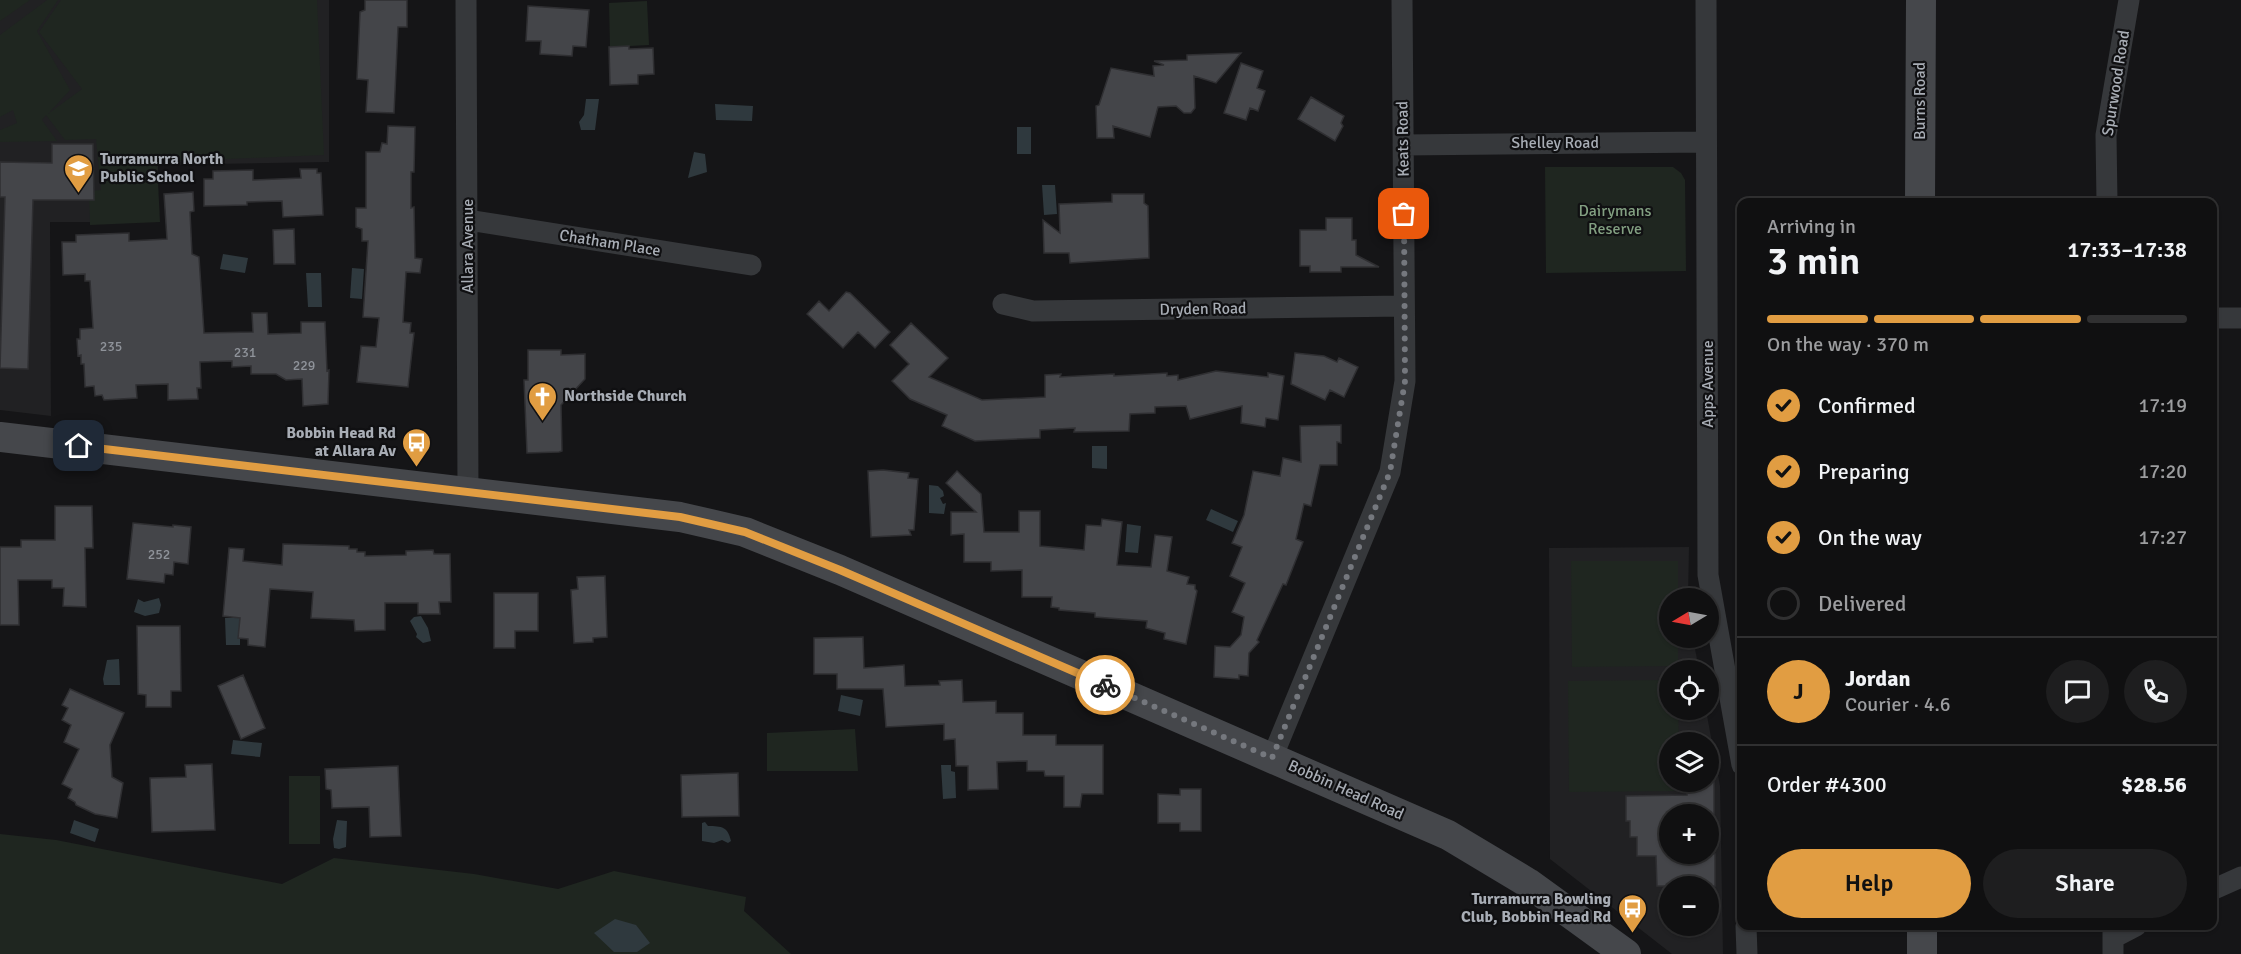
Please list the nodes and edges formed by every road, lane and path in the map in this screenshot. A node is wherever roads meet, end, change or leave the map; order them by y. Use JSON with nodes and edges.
{"nodes":[{"id":1,"x":466,"y":0,"type":"edge"},
{"id":2,"x":1402,"y":0,"type":"edge"},
{"id":3,"x":1706,"y":0,"type":"edge"},
{"id":4,"x":1920,"y":0,"type":"edge"},
{"id":5,"x":2129,"y":0,"type":"edge"},
{"id":6,"x":1706,"y":142,"type":"junction"},
{"id":7,"x":1403,"y":145,"type":"junction"},
{"id":8,"x":1920,"y":198,"type":"edge"},
{"id":9,"x":2107,"y":198,"type":"edge"},
{"id":10,"x":468,"y":220,"type":"junction"},
{"id":11,"x":751,"y":265,"type":"dead end"},
{"id":12,"x":1003,"y":304,"type":"dead end"},
{"id":13,"x":1404,"y":306,"type":"junction"},
{"id":14,"x":2217,"y":318,"type":"edge"},
{"id":15,"x":2241,"y":318,"type":"edge"},
{"id":16,"x":0,"y":437,"type":"edge"},
{"id":17,"x":468,"y":492,"type":"junction"},
{"id":18,"x":1737,"y":737,"type":"edge"},
{"id":19,"x":1272,"y":758,"type":"junction"},
{"id":20,"x":2241,"y":877,"type":"edge"},
{"id":21,"x":2217,"y":888,"type":"edge"},
{"id":22,"x":1746,"y":930,"type":"edge"},
{"id":23,"x":1922,"y":930,"type":"edge"},
{"id":24,"x":2129,"y":930,"type":"edge"},
{"id":25,"x":2113,"y":939,"type":"edge"},
{"id":26,"x":1626,"y":954,"type":"edge"},
{"id":27,"x":1747,"y":954,"type":"edge"},
{"id":28,"x":1922,"y":954,"type":"edge"}],
"edges":[{"from":1,"to":10,"type":"street","name":"Allara Avenue"},
{"from":2,"to":7,"type":"street","name":"Keats Road"},
{"from":3,"to":6,"type":"street","name":"Apps Avenue"},
{"from":4,"to":8,"type":"main road","name":"Burns Road"},
{"from":5,"to":9,"type":"street","name":"Spurwood Road"},
{"from":6,"to":7,"type":"street","name":"Shelley Road"},
{"from":6,"to":18,"type":"street","name":"Apps Avenue"},
{"from":7,"to":13,"type":"street","name":"Keats Road"},
{"from":10,"to":11,"type":"street","name":"Chatham Place"},
{"from":10,"to":17,"type":"street","name":"Allara Avenue"},
{"from":12,"to":13,"type":"street","name":"Dryden Road"},
{"from":13,"to":19,"type":"street","name":"Keats Road"},
{"from":14,"to":15,"type":"street"},
{"from":16,"to":17,"type":"main road","name":"Bobbin Head Road"},
{"from":17,"to":19,"type":"main road","name":"Bobbin Head Road"},
{"from":19,"to":26,"type":"main road","name":"Bobbin Head Road"},
{"from":20,"to":21,"type":"street"},
{"from":22,"to":27,"type":"street"},
{"from":23,"to":28,"type":"main road"},
{"from":24,"to":25,"type":"street"}]}
